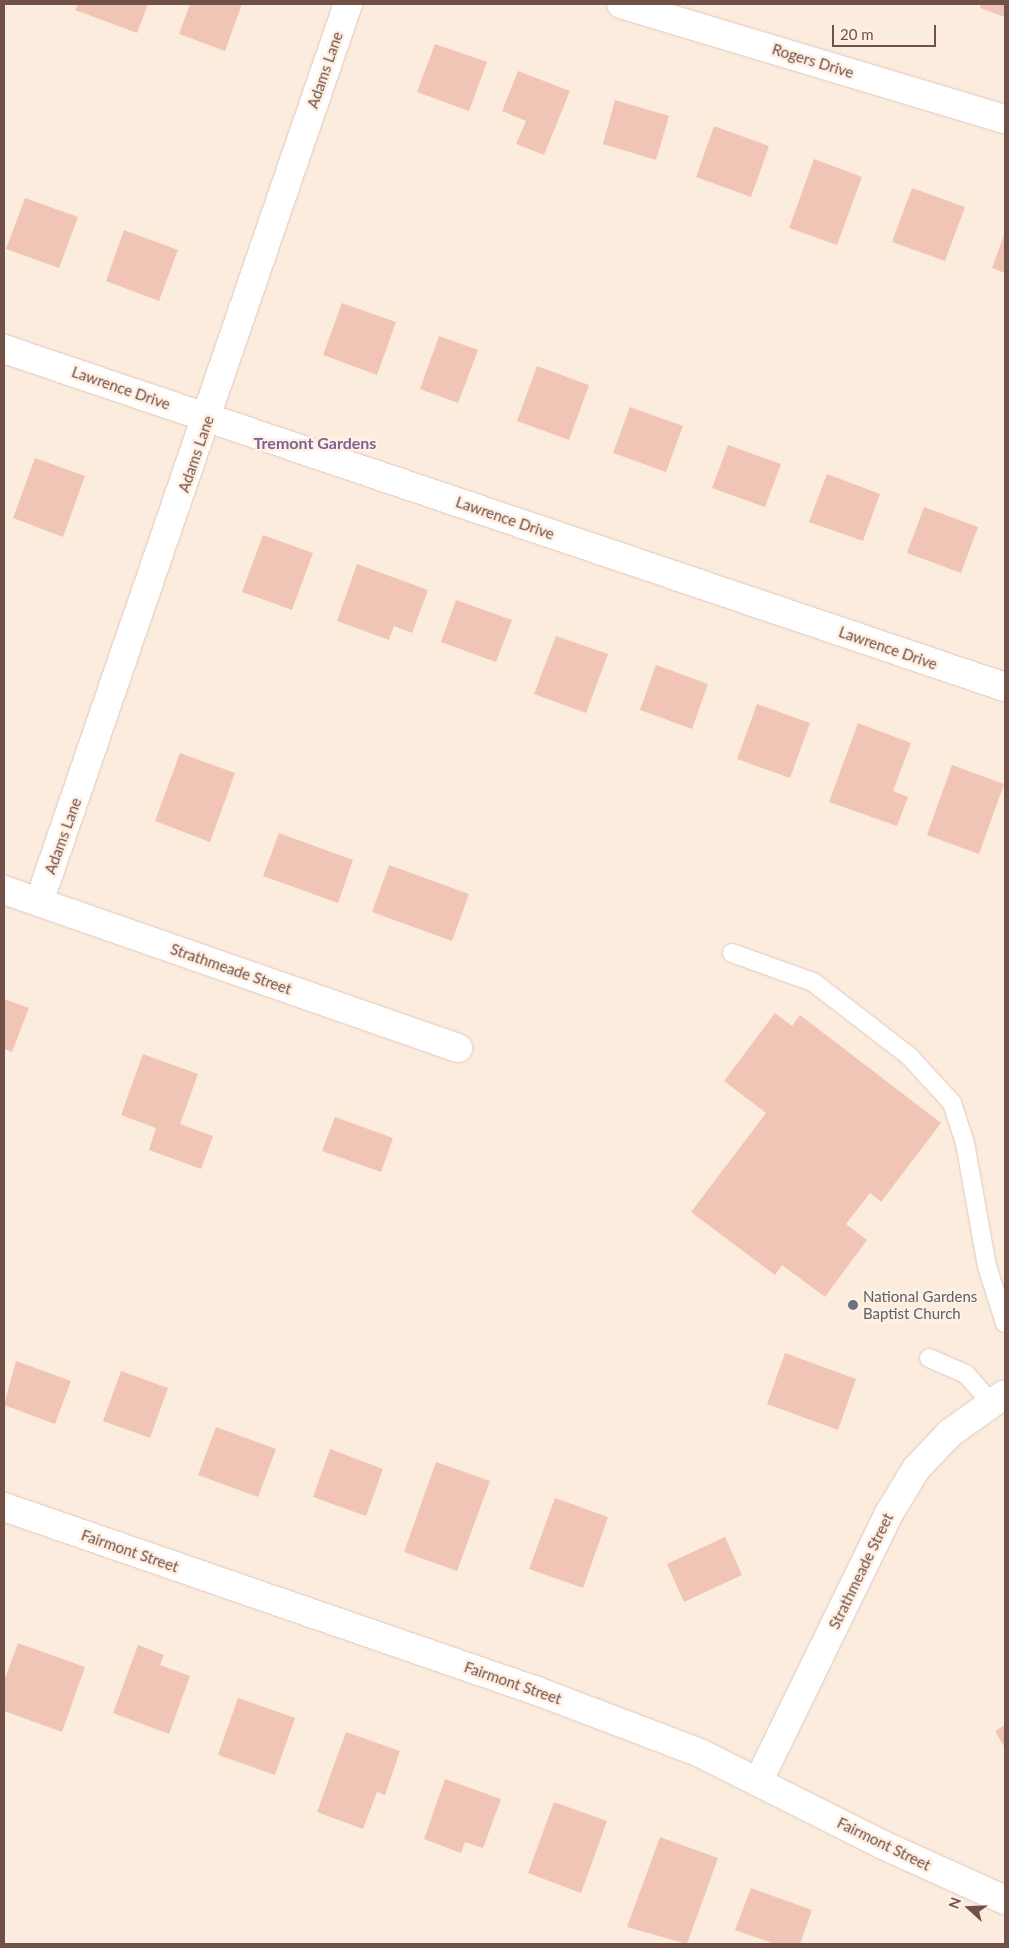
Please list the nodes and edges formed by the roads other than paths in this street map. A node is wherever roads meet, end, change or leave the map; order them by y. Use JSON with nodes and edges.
{"nodes":[{"id":1,"x":348,"y":4,"type":"edge"},
{"id":2,"x":621,"y":4,"type":"edge"},
{"id":3,"x":1005,"y":119,"type":"edge"},
{"id":4,"x":4,"y":349,"type":"edge"},
{"id":5,"x":209,"y":418,"type":"junction"},
{"id":6,"x":1005,"y":688,"type":"edge"},
{"id":7,"x":4,"y":890,"type":"edge"},
{"id":8,"x":39,"y":902,"type":"junction"},
{"id":9,"x":732,"y":953,"type":"dead end"},
{"id":10,"x":458,"y":1048,"type":"dead end"},
{"id":11,"x":1005,"y":1323,"type":"edge"},
{"id":12,"x":929,"y":1358,"type":"dead end"},
{"id":13,"x":998,"y":1398,"type":"edge"},
{"id":14,"x":4,"y":1507,"type":"edge"},
{"id":15,"x":759,"y":1780,"type":"junction"},
{"id":16,"x":1005,"y":1900,"type":"edge"}],
"edges":[{"from":1,"to":5,"type":"street","name":"Adams Lane"},
{"from":2,"to":3,"type":"street","name":"Rogers Drive"},
{"from":4,"to":5,"type":"street","name":"Lawrence Drive"},
{"from":5,"to":6,"type":"street","name":"Lawrence Drive"},
{"from":5,"to":8,"type":"street","name":"Adams Lane"},
{"from":7,"to":8,"type":"street","name":"Strathmeade Street"},
{"from":8,"to":10,"type":"street","name":"Strathmeade Street"},
{"from":9,"to":11,"type":"lane"},
{"from":12,"to":13,"type":"lane"},
{"from":13,"to":15,"type":"street","name":"Strathmeade Street"},
{"from":14,"to":15,"type":"street","name":"Fairmont Street"},
{"from":15,"to":16,"type":"street","name":"Fairmont Street"}]}
